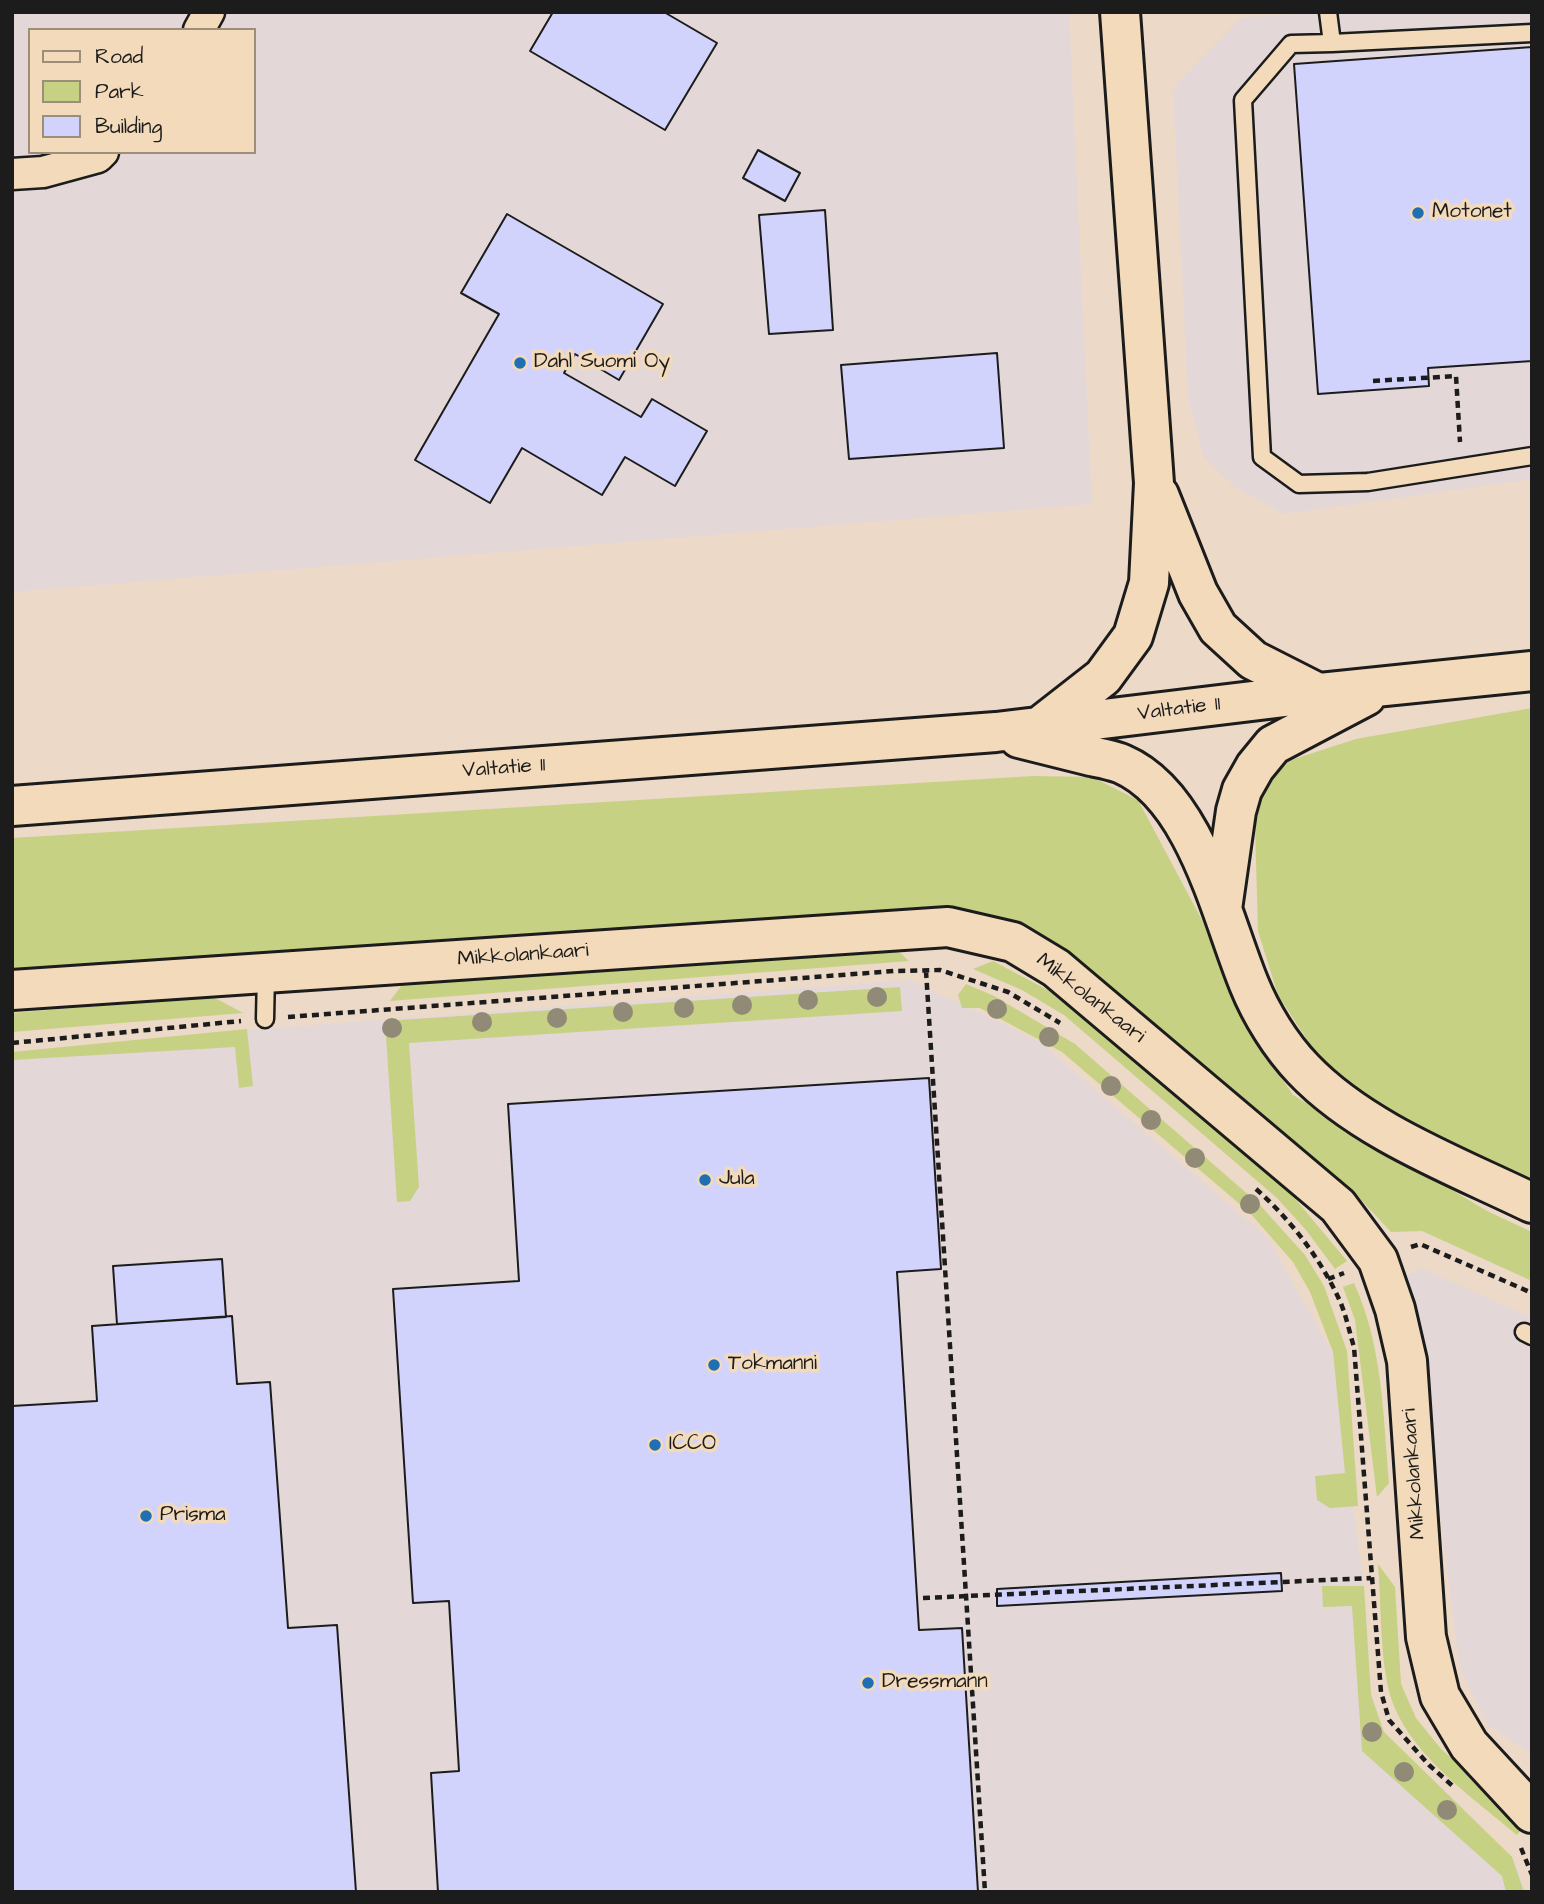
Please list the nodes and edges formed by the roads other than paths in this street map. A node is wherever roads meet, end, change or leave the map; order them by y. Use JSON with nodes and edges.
{"nodes":[{"id":1,"x":209,"y":12,"type":"edge"},
{"id":2,"x":1120,"y":12,"type":"edge"},
{"id":3,"x":1328,"y":12,"type":"edge"},
{"id":4,"x":200,"y":28,"type":"edge"},
{"id":5,"x":1532,"y":33,"type":"edge"},
{"id":6,"x":1332,"y":43,"type":"junction"},
{"id":7,"x":101,"y":154,"type":"edge"},
{"id":8,"x":12,"y":174,"type":"edge"},
{"id":9,"x":1532,"y":456,"type":"edge"},
{"id":10,"x":1154,"y":483,"type":"junction"},
{"id":11,"x":1532,"y":671,"type":"edge"},
{"id":12,"x":1383,"y":687,"type":"junction"},
{"id":13,"x":1318,"y":693,"type":"junction"},
{"id":14,"x":1039,"y":727,"type":"junction"},
{"id":15,"x":996,"y":732,"type":"junction"},
{"id":16,"x":12,"y":806,"type":"edge"},
{"id":17,"x":1222,"y":909,"type":"junction"},
{"id":18,"x":266,"y":973,"type":"junction"},
{"id":19,"x":12,"y":990,"type":"edge"},
{"id":20,"x":265,"y":1019,"type":"road end"},
{"id":21,"x":1532,"y":1203,"type":"edge"},
{"id":22,"x":1469,"y":1745,"type":"junction"},
{"id":23,"x":1532,"y":1772,"type":"edge"},
{"id":24,"x":1532,"y":1813,"type":"edge"}],
"edges":[{"from":1,"to":4,"type":"street"},
{"from":2,"to":10,"type":"main road"},
{"from":3,"to":6,"type":"lane"},
{"from":5,"to":6,"type":"lane"},
{"from":6,"to":9,"type":"lane"},
{"from":7,"to":8,"type":"street"},
{"from":10,"to":13,"type":"main road"},
{"from":10,"to":14,"type":"main road"},
{"from":11,"to":12,"type":"main road"},
{"from":12,"to":13,"type":"main road","name":"Valtatie 11"},
{"from":12,"to":17,"type":"main road"},
{"from":13,"to":14,"type":"main road","name":"Valtatie 11"},
{"from":14,"to":15,"type":"main road","name":"Valtatie 11"},
{"from":15,"to":16,"type":"main road","name":"Valtatie 11"},
{"from":15,"to":17,"type":"main road"},
{"from":17,"to":21,"type":"main road"},
{"from":18,"to":19,"type":"main road","name":"Mikkolankaari"},
{"from":18,"to":20,"type":"lane"},
{"from":18,"to":22,"type":"main road","name":"Mikkolankaari"},
{"from":22,"to":23,"type":"main road"},
{"from":22,"to":24,"type":"main road","name":"Mikkolankaari"}]}
